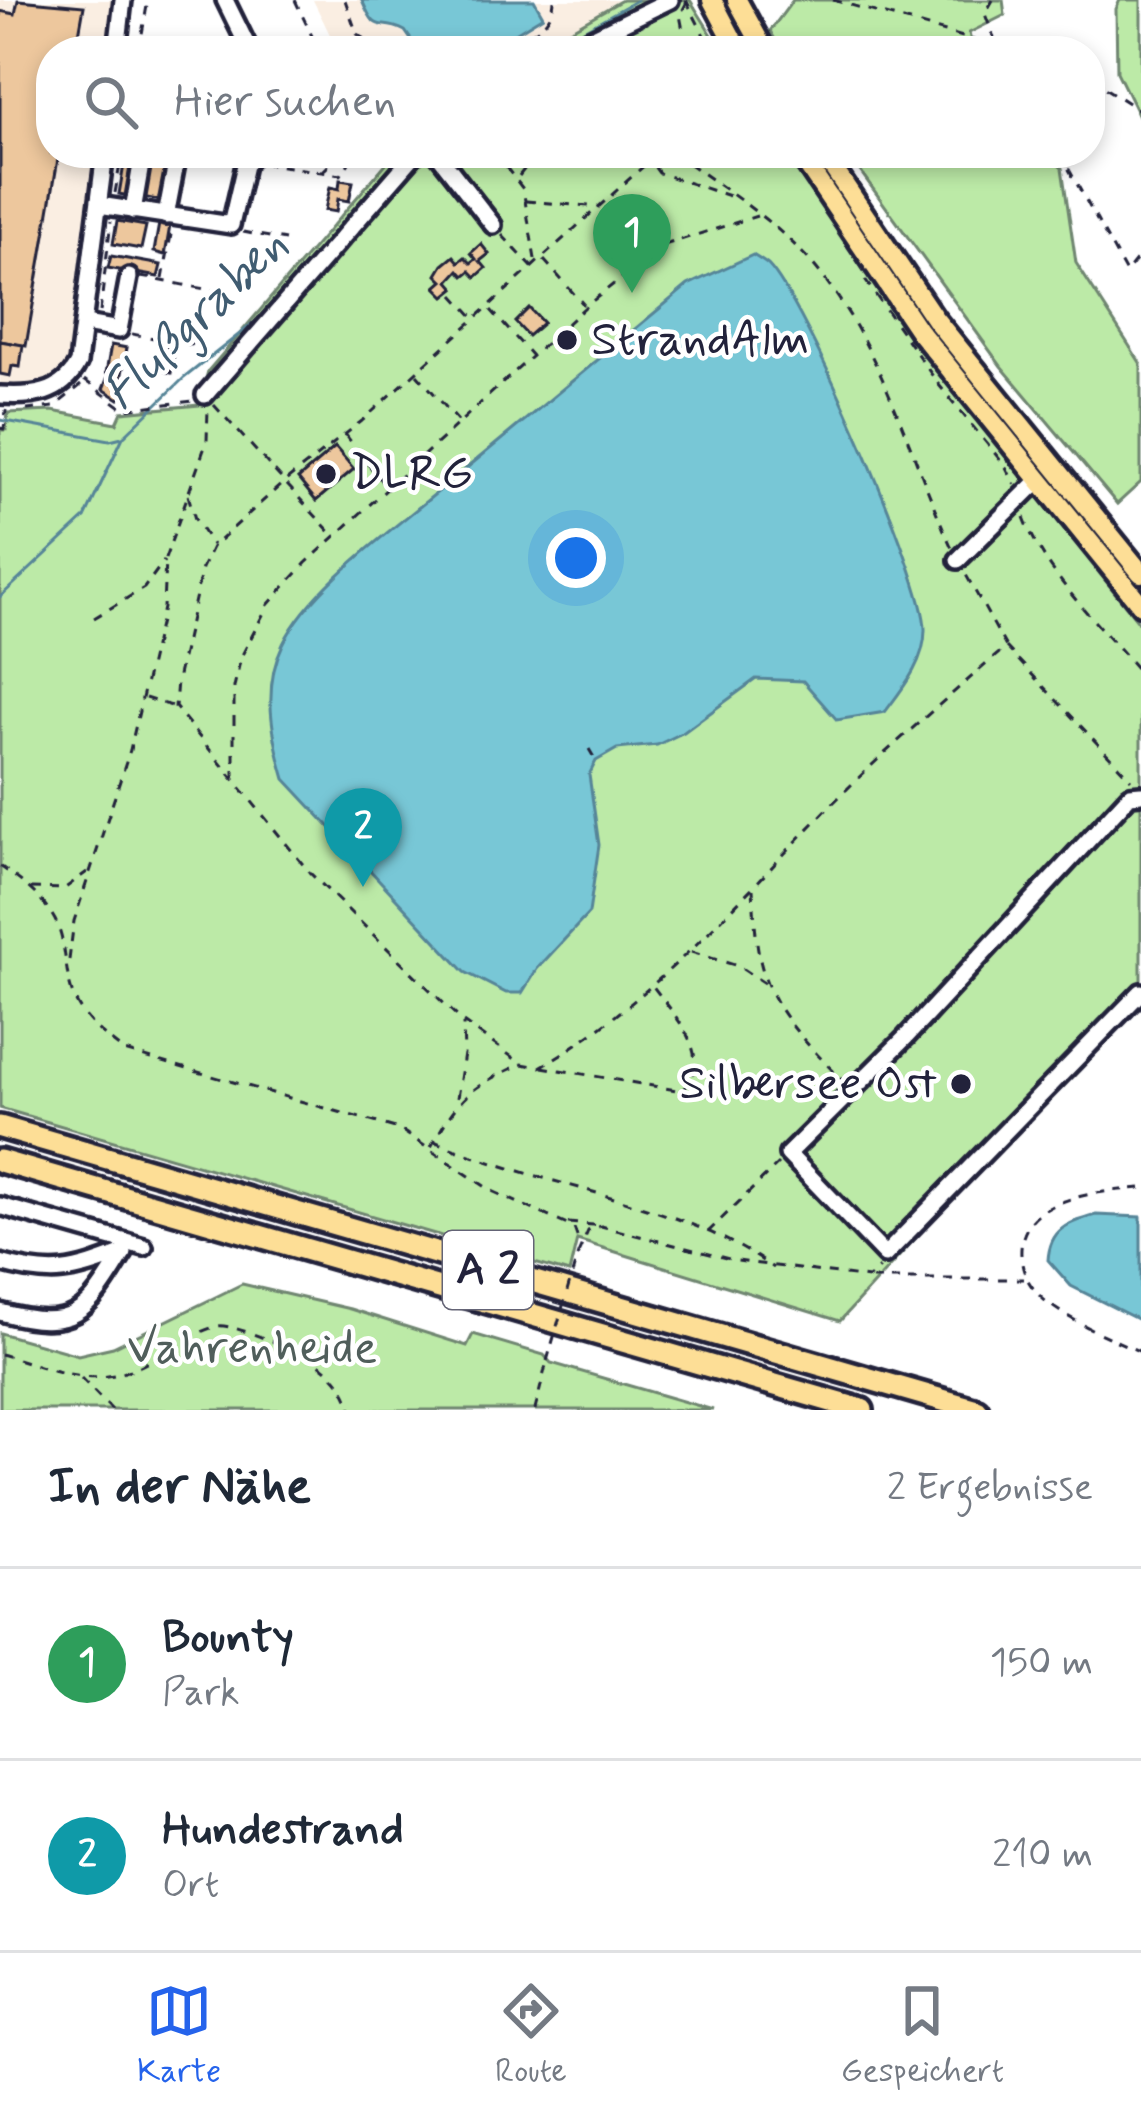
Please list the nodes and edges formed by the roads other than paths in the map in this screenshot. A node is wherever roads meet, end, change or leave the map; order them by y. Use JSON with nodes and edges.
{"nodes":[{"id":1,"x":123,"y":0,"type":"edge"},
{"id":2,"x":224,"y":0,"type":"edge"},
{"id":3,"x":670,"y":0,"type":"edge"},
{"id":4,"x":712,"y":0,"type":"edge"},
{"id":5,"x":737,"y":0,"type":"edge"},
{"id":6,"x":119,"y":36,"type":"edge"},
{"id":7,"x":242,"y":36,"type":"edge"},
{"id":8,"x":596,"y":36,"type":"edge"},
{"id":9,"x":731,"y":36,"type":"edge"},
{"id":10,"x":757,"y":36,"type":"edge"},
{"id":11,"x":105,"y":168,"type":"edge"},
{"id":12,"x":140,"y":168,"type":"edge"},
{"id":13,"x":176,"y":168,"type":"edge"},
{"id":14,"x":247,"y":168,"type":"edge"},
{"id":15,"x":403,"y":168,"type":"edge"},
{"id":16,"x":448,"y":168,"type":"edge"},
{"id":17,"x":809,"y":168,"type":"edge"},
{"id":18,"x":833,"y":168,"type":"edge"},
{"id":19,"x":106,"y":206,"type":"junction"},
{"id":20,"x":133,"y":211,"type":"junction"},
{"id":21,"x":170,"y":217,"type":"junction"},
{"id":22,"x":493,"y":224,"type":"road end"},
{"id":23,"x":129,"y":276,"type":"road end"},
{"id":24,"x":92,"y":325,"type":"junction"},
{"id":25,"x":205,"y":394,"type":"road end"},
{"id":26,"x":4,"y":407,"type":"edge"},
{"id":27,"x":1038,"y":481,"type":"junction"},
{"id":28,"x":958,"y":560,"type":"road end"},
{"id":29,"x":1141,"y":573,"type":"edge"},
{"id":30,"x":1141,"y":605,"type":"edge"},
{"id":31,"x":1141,"y":791,"type":"edge"},
{"id":32,"x":1141,"y":992,"type":"edge"},
{"id":33,"x":0,"y":1127,"type":"edge"},
{"id":34,"x":0,"y":1161,"type":"edge"},
{"id":35,"x":0,"y":1206,"type":"edge"},
{"id":36,"x":124,"y":1254,"type":"junction"},
{"id":37,"x":0,"y":1263,"type":"edge"},
{"id":38,"x":0,"y":1312,"type":"edge"},
{"id":39,"x":862,"y":1410,"type":"edge"},
{"id":40,"x":977,"y":1410,"type":"edge"}],
"edges":[{"from":1,"to":6,"type":"street"},
{"from":2,"to":7,"type":"street"},
{"from":3,"to":8,"type":"street"},
{"from":4,"to":9,"type":"main road"},
{"from":5,"to":10,"type":"main road"},
{"from":11,"to":19,"type":"street"},
{"from":12,"to":20,"type":"street"},
{"from":13,"to":21,"type":"street"},
{"from":14,"to":21,"type":"street"},
{"from":15,"to":25,"type":"street"},
{"from":16,"to":22,"type":"street"},
{"from":17,"to":27,"type":"main road"},
{"from":18,"to":29,"type":"main road"},
{"from":19,"to":20,"type":"street"},
{"from":19,"to":24,"type":"street"},
{"from":20,"to":21,"type":"street"},
{"from":23,"to":24,"type":"street"},
{"from":24,"to":26,"type":"street"},
{"from":27,"to":28,"type":"street"},
{"from":27,"to":30,"type":"main road"},
{"from":31,"to":32,"type":"street"},
{"from":33,"to":40,"type":"highway","number":"A 2"},
{"from":34,"to":39,"type":"highway","number":"A 2"},
{"from":35,"to":36,"type":"street"},
{"from":36,"to":37,"type":"street"},
{"from":36,"to":38,"type":"street"}]}
